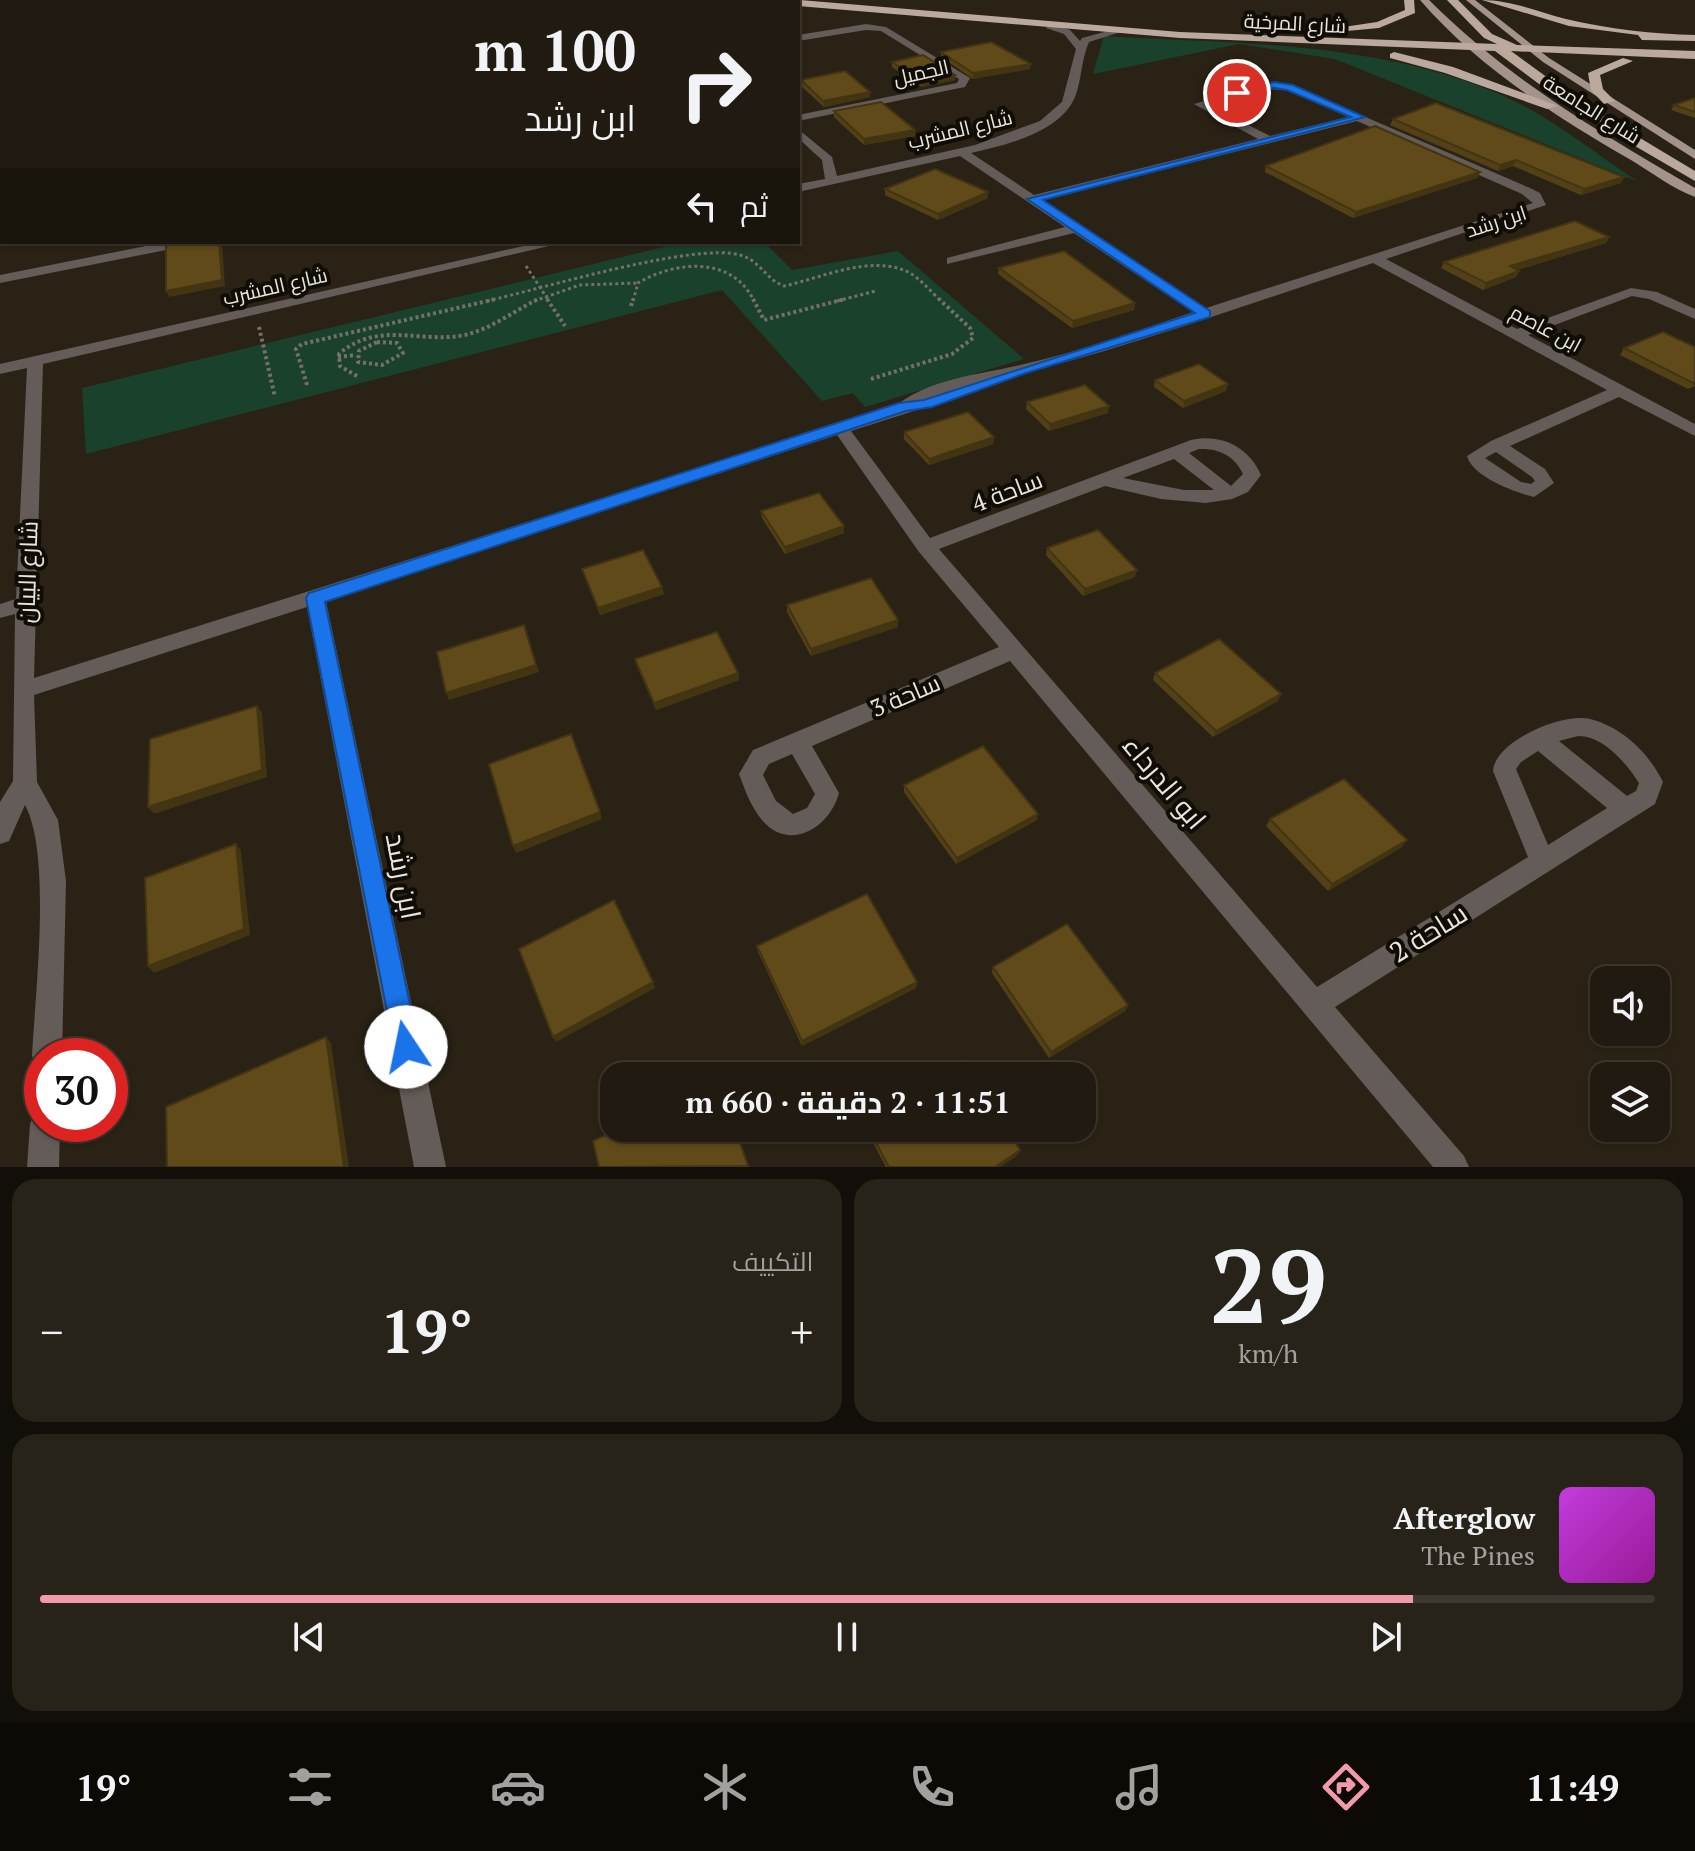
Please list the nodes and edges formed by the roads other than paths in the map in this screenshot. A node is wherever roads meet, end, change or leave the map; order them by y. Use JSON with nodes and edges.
{"nodes":[{"id":1,"x":831,"y":0,"type":"edge"},
{"id":2,"x":909,"y":0,"type":"edge"},
{"id":3,"x":1409,"y":0,"type":"edge"},
{"id":4,"x":1424,"y":0,"type":"edge"},
{"id":5,"x":1452,"y":0,"type":"edge"},
{"id":6,"x":1470,"y":0,"type":"edge"},
{"id":7,"x":1487,"y":0,"type":"edge"},
{"id":8,"x":800,"y":3,"type":"edge"},
{"id":9,"x":1159,"y":20,"type":"dead end"},
{"id":10,"x":1203,"y":22,"type":"dead end"},
{"id":11,"x":1049,"y":26,"type":"junction"},
{"id":12,"x":1336,"y":29,"type":"junction"},
{"id":13,"x":1119,"y":31,"type":"junction"},
{"id":14,"x":1534,"y":34,"type":"dead end"},
{"id":15,"x":1563,"y":35,"type":"dead end"},
{"id":16,"x":800,"y":38,"type":"edge"},
{"id":17,"x":1695,"y":38,"type":"edge"},
{"id":18,"x":1488,"y":40,"type":"junction"},
{"id":19,"x":1325,"y":43,"type":"junction"},
{"id":20,"x":1695,"y":46,"type":"edge"},
{"id":21,"x":1080,"y":48,"type":"junction"},
{"id":22,"x":1532,"y":50,"type":"junction"},
{"id":23,"x":1695,"y":57,"type":"edge"},
{"id":24,"x":1609,"y":101,"type":"junction"},
{"id":25,"x":1552,"y":106,"type":"junction"},
{"id":26,"x":1360,"y":117,"type":"junction"},
{"id":27,"x":800,"y":118,"type":"edge"},
{"id":28,"x":800,"y":134,"type":"edge"},
{"id":29,"x":1268,"y":140,"type":"junction"},
{"id":30,"x":960,"y":151,"type":"junction"},
{"id":31,"x":1695,"y":155,"type":"edge"},
{"id":32,"x":1695,"y":177,"type":"edge"},
{"id":33,"x":832,"y":181,"type":"junction"},
{"id":34,"x":800,"y":188,"type":"edge"},
{"id":35,"x":1695,"y":193,"type":"edge"},
{"id":36,"x":1033,"y":199,"type":"junction"},
{"id":37,"x":1076,"y":228,"type":"junction"},
{"id":38,"x":167,"y":244,"type":"edge"},
{"id":39,"x":550,"y":244,"type":"edge"},
{"id":40,"x":118,"y":249,"type":"edge"},
{"id":41,"x":1377,"y":260,"type":"junction"},
{"id":42,"x":952,"y":261,"type":"dead end"},
{"id":43,"x":0,"y":279,"type":"edge"},
{"id":44,"x":1205,"y":314,"type":"junction"},
{"id":45,"x":1695,"y":315,"type":"edge"},
{"id":46,"x":1515,"y":335,"type":"junction"},
{"id":47,"x":35,"y":361,"type":"junction"},
{"id":48,"x":0,"y":369,"type":"edge"},
{"id":49,"x":1619,"y":391,"type":"junction"},
{"id":50,"x":840,"y":428,"type":"junction"},
{"id":51,"x":1695,"y":431,"type":"edge"},
{"id":52,"x":1497,"y":445,"type":"dead end"},
{"id":53,"x":1176,"y":452,"type":"junction"},
{"id":54,"x":1105,"y":480,"type":"junction"},
{"id":55,"x":1229,"y":493,"type":"junction"},
{"id":56,"x":926,"y":547,"type":"junction"},
{"id":57,"x":315,"y":598,"type":"junction"},
{"id":58,"x":25,"y":604,"type":"junction"},
{"id":59,"x":0,"y":611,"type":"edge"},
{"id":60,"x":1014,"y":650,"type":"junction"},
{"id":61,"x":23,"y":690,"type":"junction"},
{"id":62,"x":1541,"y":740,"type":"junction"},
{"id":63,"x":797,"y":741,"type":"dead end"},
{"id":64,"x":13,"y":788,"type":"edge"},
{"id":65,"x":1626,"y":809,"type":"junction"},
{"id":66,"x":0,"y":833,"type":"edge"},
{"id":67,"x":1542,"y":860,"type":"junction"},
{"id":68,"x":1315,"y":1004,"type":"junction"},
{"id":69,"x":47,"y":1038,"type":"edge"},
{"id":70,"x":44,"y":1142,"type":"edge"},
{"id":71,"x":43,"y":1167,"type":"edge"},
{"id":72,"x":430,"y":1167,"type":"edge"},
{"id":73,"x":1453,"y":1167,"type":"edge"}],
"edges":[{"from":1,"to":18,"type":"highway"},
{"from":2,"to":9,"type":"highway"},
{"from":3,"to":12,"type":"highway"},
{"from":4,"to":18,"type":"main road"},
{"from":5,"to":18,"type":"highway"},
{"from":6,"to":18,"type":"main road"},
{"from":7,"to":17,"type":"highway"},
{"from":8,"to":11,"type":"highway","name":"شارع المرخية"},
{"from":10,"to":12,"type":"highway","name":"شارع المرخية"},
{"from":11,"to":13,"type":"highway","name":"شارع المرخية"},
{"from":11,"to":21,"type":"street"},
{"from":12,"to":18,"type":"highway","name":"شارع المرخية"},
{"from":13,"to":19,"type":"highway","name":"شارع المرخية"},
{"from":13,"to":21,"type":"street"},
{"from":14,"to":18,"type":"highway","name":"شارع المرخية"},
{"from":15,"to":17,"type":"highway"},
{"from":16,"to":27,"type":"street","name":"الجميل"},
{"from":18,"to":19,"type":"highway","name":"شارع المرخية"},
{"from":18,"to":20,"type":"highway"},
{"from":18,"to":22,"type":"highway","name":"شارع المرخية"},
{"from":18,"to":22,"type":"main road","name":"شارع الجامعة"},
{"from":18,"to":25,"type":"main road","name":"شارع الجامعة"},
{"from":18,"to":32,"type":"highway"},
{"from":19,"to":25,"type":"highway"},
{"from":21,"to":30,"type":"street","name":"شارع المشرب"},
{"from":22,"to":23,"type":"highway","name":"شارع المرخية"},
{"from":22,"to":24,"type":"main road","name":"شارع الجامعة"},
{"from":23,"to":24,"type":"highway"},
{"from":24,"to":31,"type":"main road","name":"شارع الجامعة"},
{"from":25,"to":35,"type":"main road","name":"شارع الجامعة"},
{"from":26,"to":29,"type":"street"},
{"from":26,"to":29,"type":"street","name":"ابن رشد"},
{"from":26,"to":41,"type":"street","name":"ابن رشد"},
{"from":28,"to":33,"type":"street"},
{"from":29,"to":36,"type":"street"},
{"from":30,"to":33,"type":"street","name":"شارع المشرب"},
{"from":30,"to":36,"type":"street"},
{"from":33,"to":34,"type":"street","name":"شارع المشرب"},
{"from":36,"to":37,"type":"street"},
{"from":37,"to":42,"type":"street"},
{"from":37,"to":44,"type":"street"},
{"from":38,"to":40,"type":"street"},
{"from":39,"to":47,"type":"street","name":"شارع المشرب"},
{"from":40,"to":43,"type":"street"},
{"from":41,"to":44,"type":"street","name":"ابن رشد"},
{"from":41,"to":46,"type":"street","name":"ابن عاصم"},
{"from":44,"to":50,"type":"street","name":"ابن رشد"},
{"from":45,"to":46,"type":"street"},
{"from":46,"to":49,"type":"street","name":"ابن عاصم"},
{"from":47,"to":48,"type":"street","name":"شارع المشرب"},
{"from":47,"to":58,"type":"street","name":"شارع البيان"},
{"from":49,"to":51,"type":"street","name":"ابن عاصم"},
{"from":49,"to":52,"type":"street"},
{"from":50,"to":56,"type":"street","name":"ابو الدرداء"},
{"from":50,"to":57,"type":"street","name":"ابن رشد"},
{"from":53,"to":54,"type":"street","name":"ساحة 4"},
{"from":53,"to":55,"type":"street"},
{"from":53,"to":55,"type":"street","name":"ساحة 4"},
{"from":54,"to":55,"type":"street"},
{"from":54,"to":56,"type":"street","name":"ساحة 4"},
{"from":56,"to":60,"type":"street","name":"ابو الدرداء"},
{"from":57,"to":61,"type":"street","name":"ابن رشد"},
{"from":57,"to":72,"type":"street","name":"ابن رشد"},
{"from":58,"to":59,"type":"street"},
{"from":58,"to":61,"type":"street","name":"شارع البيان"},
{"from":60,"to":63,"type":"street","name":"ساحة 3"},
{"from":60,"to":68,"type":"street","name":"ابو الدرداء"},
{"from":61,"to":64,"type":"street","name":"شارع البيان"},
{"from":62,"to":65,"type":"street"},
{"from":62,"to":65,"type":"street","name":"ساحة 2"},
{"from":62,"to":67,"type":"street","name":"ساحة 2"},
{"from":64,"to":66,"type":"street"},
{"from":64,"to":69,"type":"street","name":"شارع البيان"},
{"from":65,"to":67,"type":"street","name":"ساحة 2"},
{"from":67,"to":68,"type":"street","name":"ساحة 2"},
{"from":68,"to":73,"type":"street","name":"ابو الدرداء"},
{"from":70,"to":71,"type":"street"}]}
